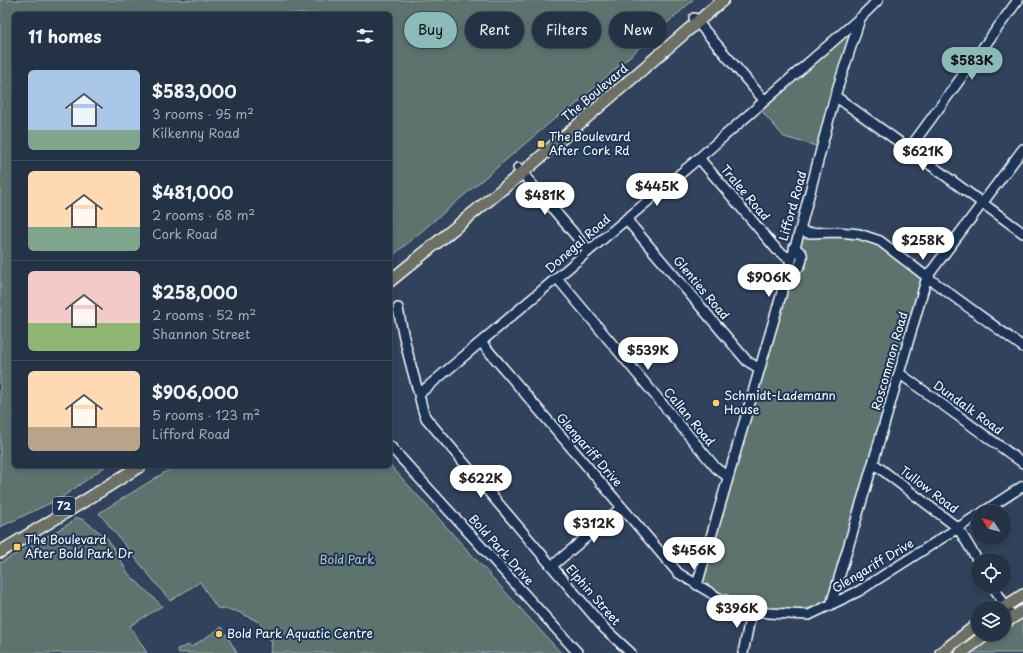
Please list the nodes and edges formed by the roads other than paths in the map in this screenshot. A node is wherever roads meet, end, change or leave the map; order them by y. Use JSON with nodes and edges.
{"nodes":[{"id":1,"x":714,"y":0,"type":"edge"},
{"id":2,"x":723,"y":0,"type":"edge"},
{"id":3,"x":878,"y":0,"type":"edge"},
{"id":4,"x":1018,"y":0,"type":"edge"},
{"id":5,"x":861,"y":17,"type":"junction"},
{"id":6,"x":696,"y":20,"type":"junction"},
{"id":7,"x":835,"y":96,"type":"junction"},
{"id":8,"x":764,"y":100,"type":"junction"},
{"id":9,"x":909,"y":149,"type":"junction"},
{"id":10,"x":1023,"y":149,"type":"edge"},
{"id":11,"x":699,"y":158,"type":"junction"},
{"id":12,"x":520,"y":170,"type":"junction"},
{"id":13,"x":983,"y":203,"type":"junction"},
{"id":14,"x":626,"y":219,"type":"junction"},
{"id":15,"x":800,"y":230,"type":"junction"},
{"id":16,"x":1023,"y":233,"type":"edge"},
{"id":17,"x":794,"y":247,"type":"junction"},
{"id":18,"x":588,"y":250,"type":"junction"},
{"id":19,"x":790,"y":259,"type":"junction"},
{"id":20,"x":392,"y":272,"type":"edge"},
{"id":21,"x":927,"y":277,"type":"junction"},
{"id":22,"x":557,"y":278,"type":"junction"},
{"id":23,"x":392,"y":279,"type":"edge"},
{"id":24,"x":784,"y":281,"type":"junction"},
{"id":25,"x":398,"y":308,"type":"dead end"},
{"id":26,"x":481,"y":342,"type":"junction"},
{"id":27,"x":1023,"y":347,"type":"edge"},
{"id":28,"x":760,"y":369,"type":"junction"},
{"id":29,"x":899,"y":373,"type":"junction"},
{"id":30,"x":419,"y":394,"type":"junction"},
{"id":31,"x":392,"y":448,"type":"edge"},
{"id":32,"x":873,"y":463,"type":"junction"},
{"id":33,"x":1023,"y":463,"type":"edge"},
{"id":34,"x":125,"y":468,"type":"edge"},
{"id":35,"x":137,"y":468,"type":"edge"},
{"id":36,"x":728,"y":477,"type":"junction"},
{"id":37,"x":1023,"y":486,"type":"edge"},
{"id":38,"x":994,"y":505,"type":"edge"},
{"id":39,"x":622,"y":507,"type":"junction"},
{"id":40,"x":971,"y":520,"type":"edge"},
{"id":41,"x":958,"y":528,"type":"junction"},
{"id":42,"x":0,"y":545,"type":"edge"},
{"id":43,"x":0,"y":552,"type":"edge"},
{"id":44,"x":973,"y":553,"type":"edge"},
{"id":45,"x":552,"y":566,"type":"junction"},
{"id":46,"x":697,"y":585,"type":"junction"},
{"id":47,"x":1023,"y":595,"type":"edge"},
{"id":48,"x":1011,"y":603,"type":"edge"},
{"id":49,"x":831,"y":605,"type":"junction"},
{"id":50,"x":752,"y":609,"type":"junction"},
{"id":51,"x":1023,"y":610,"type":"edge"},
{"id":52,"x":1011,"y":618,"type":"edge"},
{"id":53,"x":971,"y":629,"type":"edge"},
{"id":54,"x":977,"y":641,"type":"edge"},
{"id":55,"x":578,"y":653,"type":"edge"},
{"id":56,"x":631,"y":653,"type":"edge"},
{"id":57,"x":743,"y":653,"type":"edge"},
{"id":58,"x":941,"y":653,"type":"edge"},
{"id":59,"x":961,"y":653,"type":"edge"}],
"edges":[{"from":1,"to":6,"type":"main road","name":"The Boulevard"},
{"from":2,"to":6,"type":"main road","name":"The Boulevard"},
{"from":3,"to":5,"type":"street","name":"Donegal Road"},
{"from":4,"to":9,"type":"street"},
{"from":5,"to":7,"type":"street","name":"Lifford Road"},
{"from":5,"to":8,"type":"street","name":"Donegal Road"},
{"from":6,"to":8,"type":"street"},
{"from":6,"to":12,"type":"main road","name":"The Boulevard"},
{"from":7,"to":9,"type":"street"},
{"from":7,"to":15,"type":"street","name":"Lifford Road"},
{"from":8,"to":11,"type":"street","name":"Donegal Road"},
{"from":9,"to":13,"type":"street"},
{"from":10,"to":13,"type":"street","name":"Roscommon Road"},
{"from":11,"to":14,"type":"street","name":"Donegal Road"},
{"from":11,"to":19,"type":"street","name":"Tralee Road"},
{"from":12,"to":18,"type":"street"},
{"from":12,"to":20,"type":"main road","name":"The Boulevard"},
{"from":12,"to":23,"type":"main road","name":"The Boulevard"},
{"from":13,"to":16,"type":"street"},
{"from":13,"to":21,"type":"street","name":"Roscommon Road"},
{"from":14,"to":18,"type":"street","name":"Donegal Road"},
{"from":14,"to":28,"type":"street","name":"Glenties Road"},
{"from":15,"to":17,"type":"street","name":"Lifford Road"},
{"from":15,"to":21,"type":"street"},
{"from":17,"to":19,"type":"street","name":"Lifford Road"},
{"from":17,"to":24,"type":"street"},
{"from":18,"to":22,"type":"street","name":"Donegal Road"},
{"from":19,"to":24,"type":"street","name":"Lifford Road"},
{"from":21,"to":27,"type":"street"},
{"from":21,"to":29,"type":"street","name":"Roscommon Road"},
{"from":22,"to":26,"type":"street","name":"Donegal Road"},
{"from":22,"to":36,"type":"street","name":"Callan Road"},
{"from":24,"to":28,"type":"street","name":"Lifford Road"},
{"from":25,"to":30,"type":"street","name":"Elphin Street"},
{"from":26,"to":30,"type":"street","name":"Donegal Road"},
{"from":26,"to":39,"type":"street","name":"Glengariff Drive"},
{"from":28,"to":36,"type":"street","name":"Lifford Road"},
{"from":29,"to":32,"type":"street","name":"Roscommon Road"},
{"from":29,"to":33,"type":"street","name":"Dundalk Road"},
{"from":30,"to":45,"type":"street","name":"Elphin Street"},
{"from":31,"to":55,"type":"street","name":"Bold Park Drive"},
{"from":32,"to":41,"type":"street","name":"Tullow Road"},
{"from":32,"to":49,"type":"street","name":"Roscommon Road"},
{"from":34,"to":42,"type":"main road","number":"72"},
{"from":35,"to":43,"type":"main road","number":"72"},
{"from":36,"to":46,"type":"street","name":"Lifford Road"},
{"from":37,"to":38,"type":"street"},
{"from":39,"to":45,"type":"street"},
{"from":39,"to":46,"type":"street","name":"Glengariff Drive"},
{"from":40,"to":41,"type":"street","name":"Glengariff Drive"},
{"from":41,"to":44,"type":"street","name":"Tullow Road"},
{"from":41,"to":49,"type":"street","name":"Glengariff Drive"},
{"from":45,"to":56,"type":"street","name":"Elphin Street"},
{"from":46,"to":50,"type":"street","name":"Glengariff Drive"},
{"from":47,"to":48,"type":"main road"},
{"from":49,"to":50,"type":"street","name":"Glengariff Drive"},
{"from":50,"to":57,"type":"street"},
{"from":51,"to":52,"type":"main road"},
{"from":53,"to":58,"type":"main road"},
{"from":54,"to":59,"type":"main road"}]}
